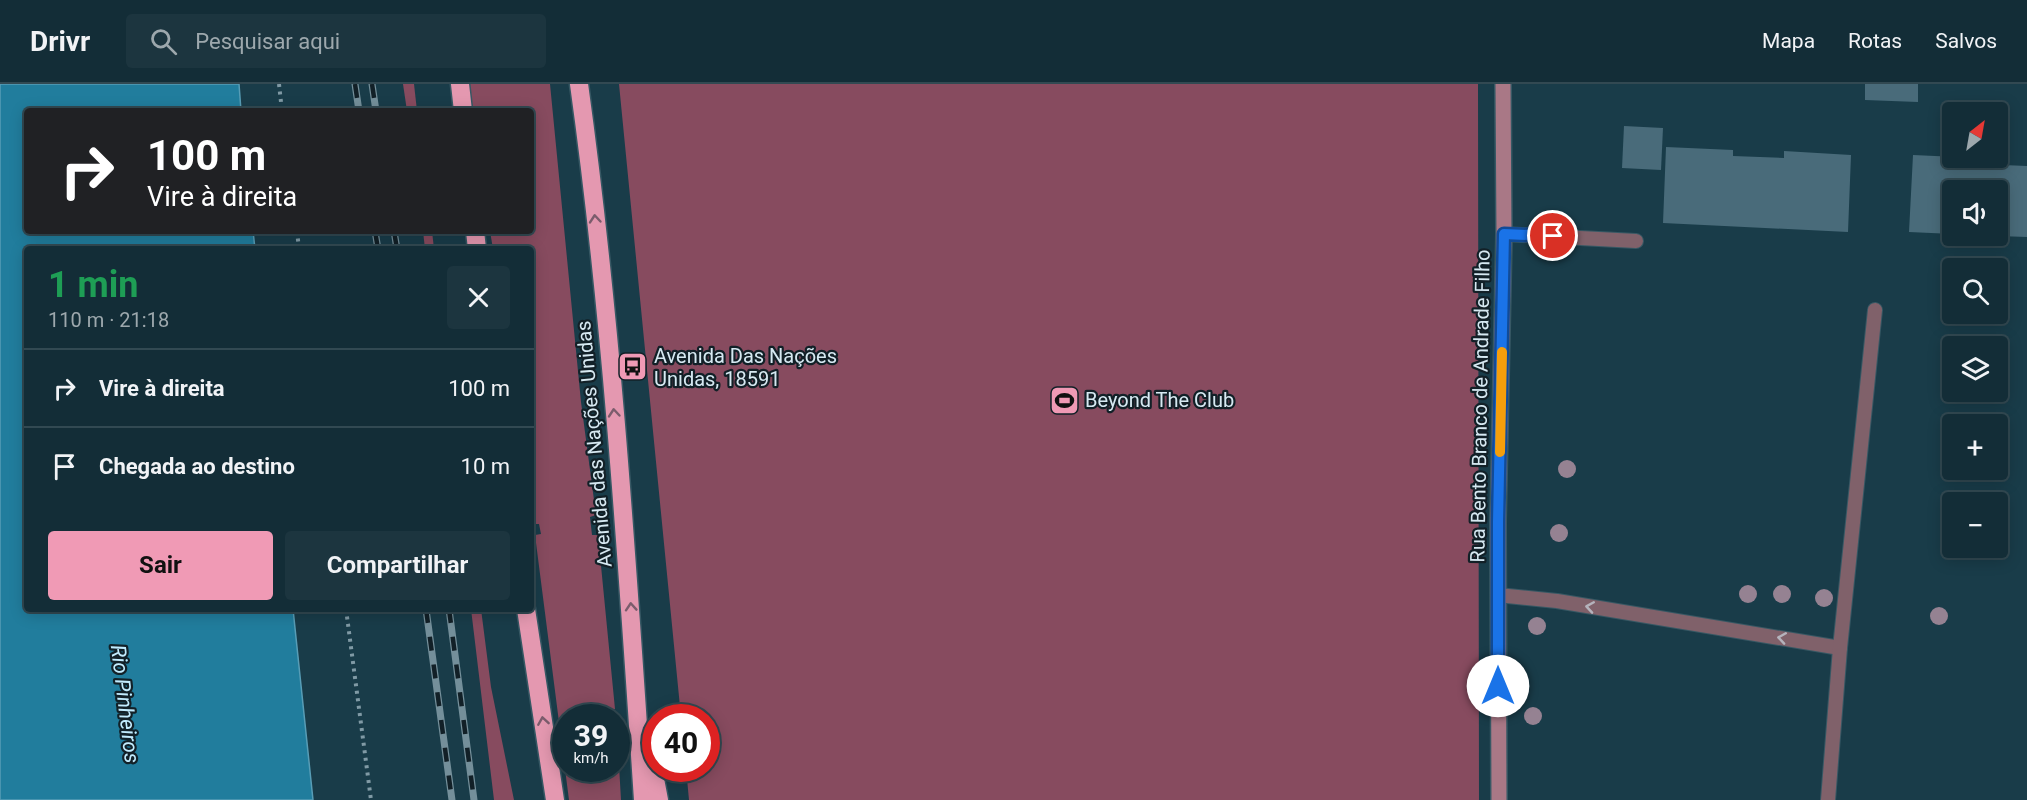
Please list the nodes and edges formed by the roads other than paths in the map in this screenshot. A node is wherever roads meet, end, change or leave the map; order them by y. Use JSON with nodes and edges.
{"nodes":[{"id":1,"x":460,"y":84,"type":"edge"},
{"id":2,"x":579,"y":84,"type":"edge"},
{"id":3,"x":1503,"y":84,"type":"edge"},
{"id":4,"x":463,"y":108,"type":"edge"},
{"id":5,"x":1504,"y":234,"type":"junction"},
{"id":6,"x":1636,"y":241,"type":"dead end"},
{"id":7,"x":1875,"y":310,"type":"dead end"},
{"id":8,"x":1498,"y":595,"type":"junction"},
{"id":9,"x":526,"y":612,"type":"edge"},
{"id":10,"x":1840,"y":648,"type":"junction"},
{"id":11,"x":634,"y":666,"type":"junction"},
{"id":12,"x":555,"y":800,"type":"edge"},
{"id":13,"x":643,"y":800,"type":"edge"},
{"id":14,"x":659,"y":800,"type":"edge"},
{"id":15,"x":1499,"y":800,"type":"edge"},
{"id":16,"x":1828,"y":800,"type":"edge"}],
"edges":[{"from":1,"to":4,"type":"highway"},
{"from":11,"to":2,"type":"highway","name":"Avenida das Nações Unidas","one_way":true},
{"from":3,"to":5,"type":"street","name":"Rua Bento Branco de Andrade Filho"},
{"from":5,"to":6,"type":"lane"},
{"from":5,"to":8,"type":"street","name":"Rua Bento Branco de Andrade Filho"},
{"from":7,"to":10,"type":"lane"},
{"from":10,"to":8,"type":"lane","one_way":true},
{"from":8,"to":15,"type":"street","name":"Rua Bento Branco de Andrade Filho"},
{"from":12,"to":9,"type":"highway","one_way":true},
{"from":10,"to":16,"type":"lane"},
{"from":11,"to":13,"type":"highway","name":"Avenida das Nações Unidas"},
{"from":11,"to":14,"type":"highway"}]}
